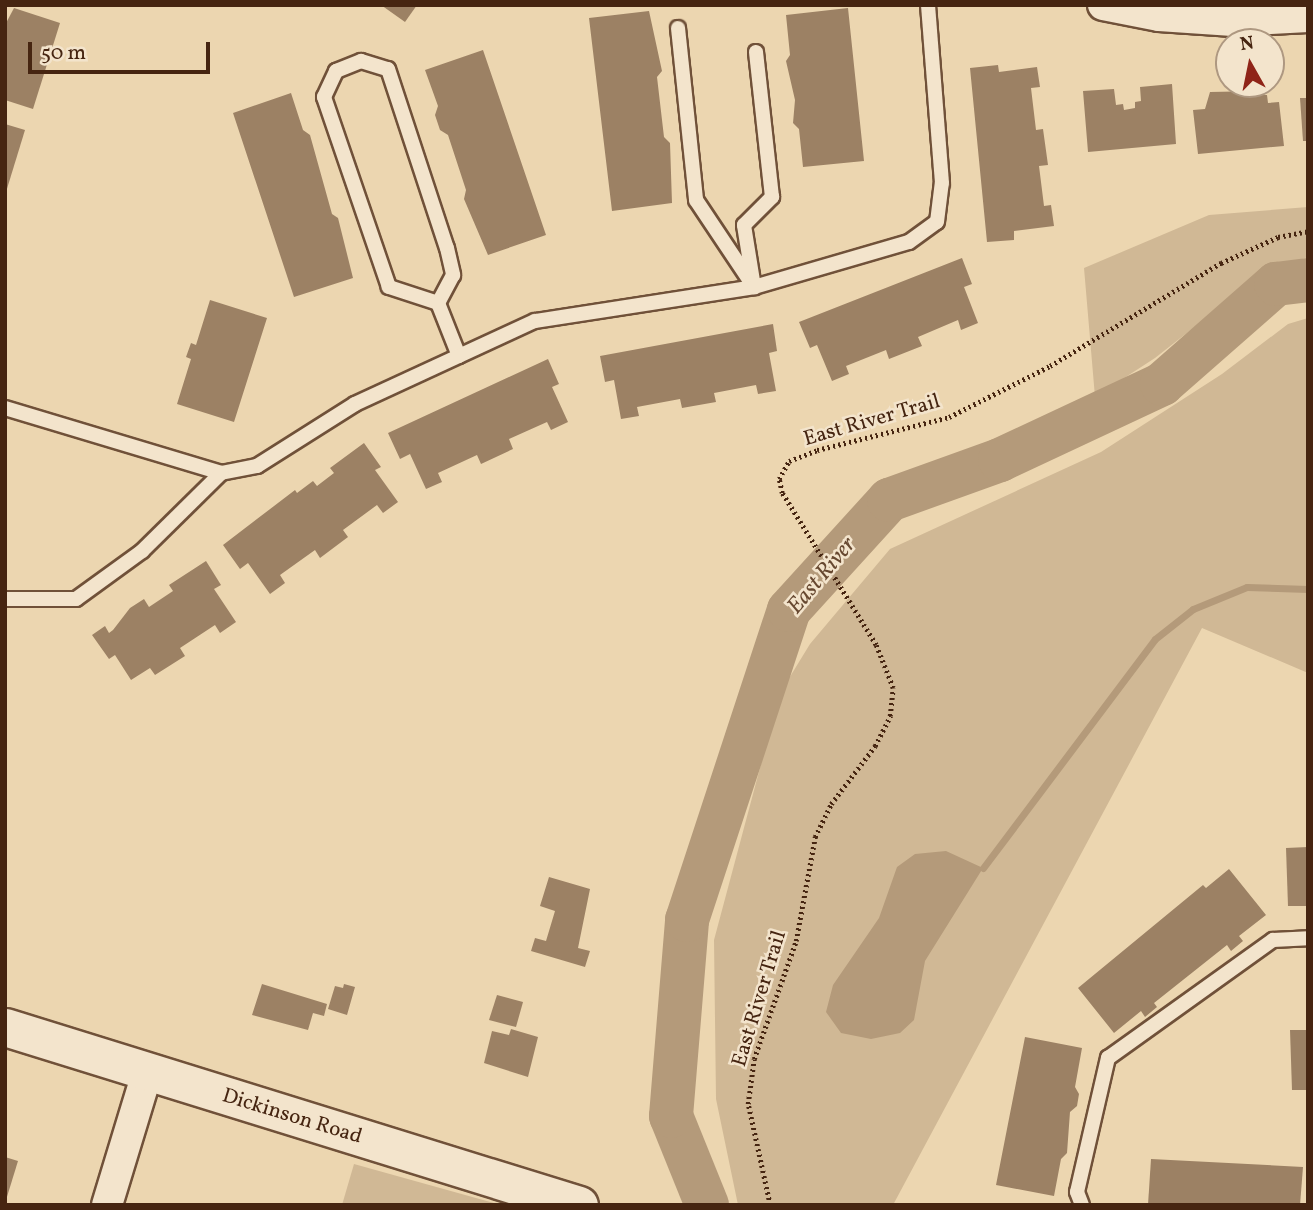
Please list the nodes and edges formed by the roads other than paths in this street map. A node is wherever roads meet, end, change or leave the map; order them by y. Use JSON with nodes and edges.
{"nodes":[{"id":1,"x":928,"y":5,"type":"edge"},
{"id":2,"x":1103,"y":5,"type":"edge"},
{"id":3,"x":1233,"y":13,"type":"edge"},
{"id":4,"x":1308,"y":17,"type":"edge"},
{"id":5,"x":678,"y":28,"type":"dead end"},
{"id":6,"x":757,"y":52,"type":"dead end"},
{"id":7,"x":754,"y":287,"type":"junction"},
{"id":8,"x":438,"y":303,"type":"junction"},
{"id":9,"x":459,"y":356,"type":"junction"},
{"id":10,"x":5,"y":408,"type":"edge"},
{"id":11,"x":221,"y":473,"type":"junction"},
{"id":12,"x":5,"y":599,"type":"edge"},
{"id":13,"x":1308,"y":938,"type":"edge"},
{"id":14,"x":5,"y":1027,"type":"edge"},
{"id":15,"x":147,"y":1073,"type":"junction"},
{"id":16,"x":107,"y":1205,"type":"edge"},
{"id":17,"x":579,"y":1205,"type":"edge"},
{"id":18,"x":1082,"y":1205,"type":"edge"}],
"edges":[{"from":1,"to":7,"type":"lane"},
{"from":2,"to":3,"type":"street"},
{"from":3,"to":4,"type":"street"},
{"from":5,"to":7,"type":"lane"},
{"from":6,"to":7,"type":"lane"},
{"from":7,"to":9,"type":"lane"},
{"from":8,"to":8,"type":"lane"},
{"from":8,"to":9,"type":"lane"},
{"from":9,"to":11,"type":"lane"},
{"from":10,"to":11,"type":"lane"},
{"from":11,"to":12,"type":"lane"},
{"from":13,"to":18,"type":"lane"},
{"from":14,"to":15,"type":"street","name":"Dickinson Road"},
{"from":15,"to":16,"type":"street"},
{"from":15,"to":17,"type":"street","name":"Dickinson Road"}]}
